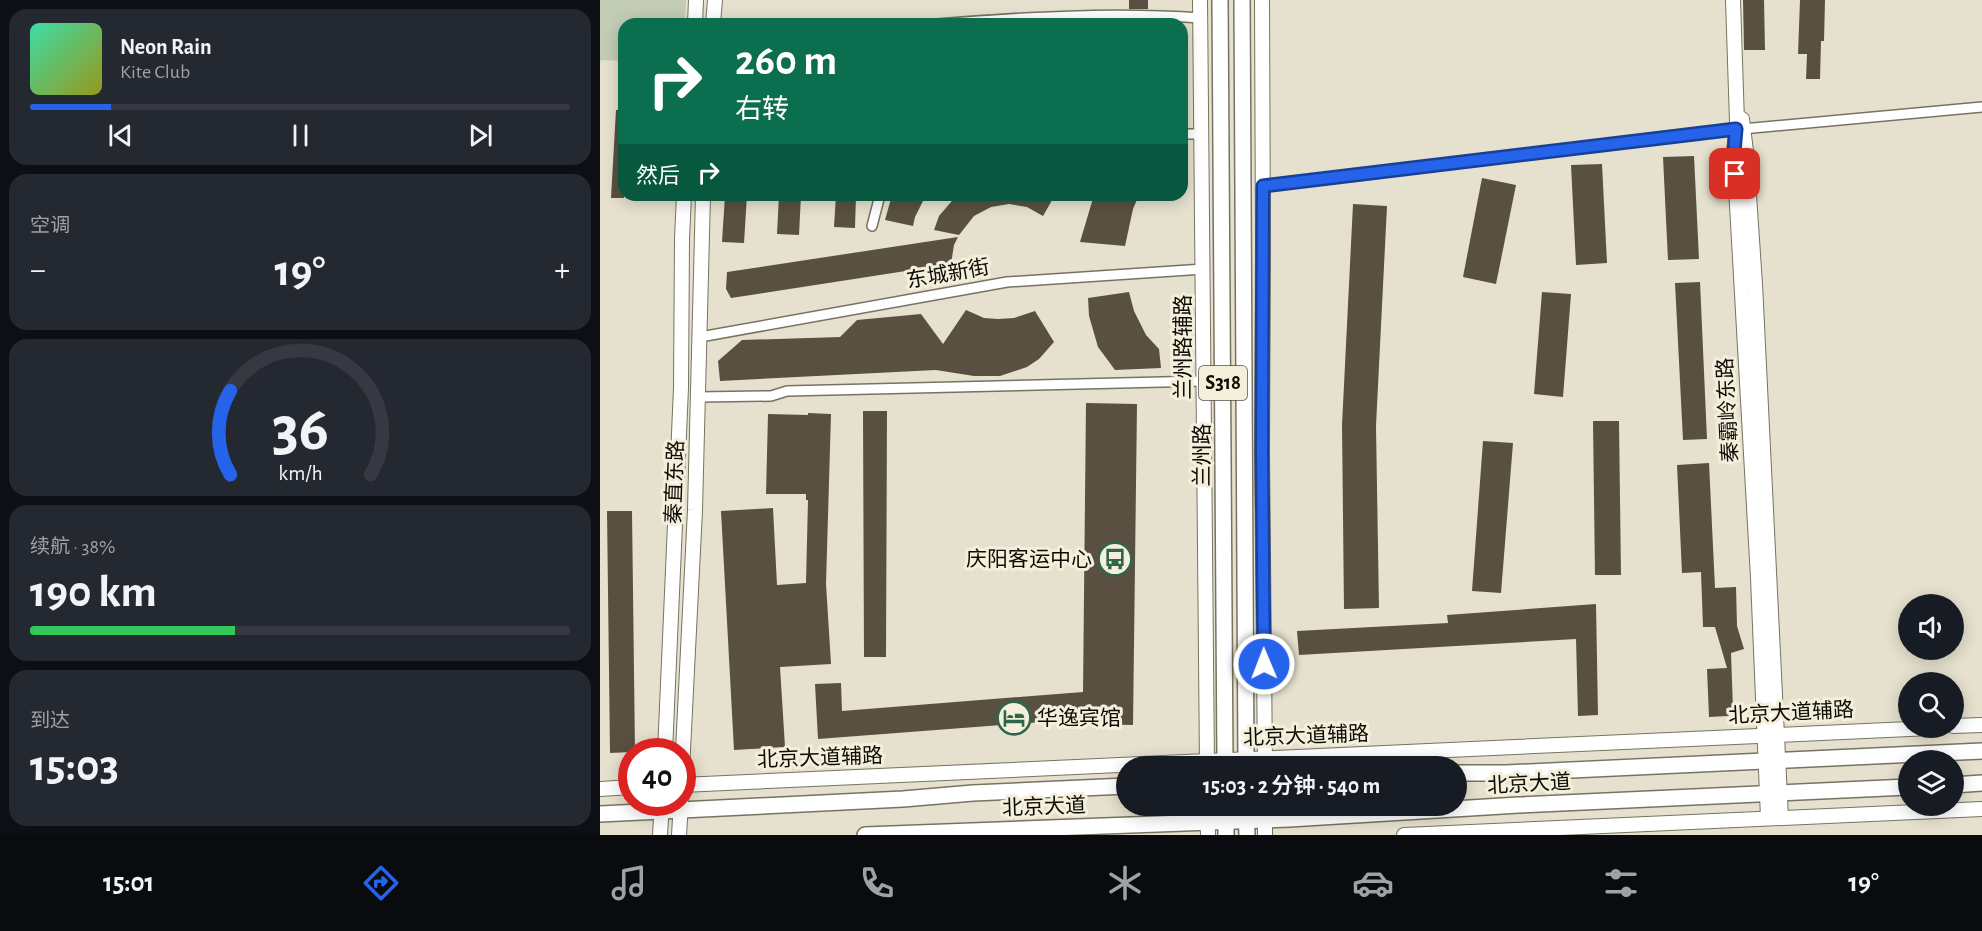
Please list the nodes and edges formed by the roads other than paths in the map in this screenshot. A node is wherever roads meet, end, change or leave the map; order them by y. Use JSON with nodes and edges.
{"nodes":[{"id":1,"x":696,"y":0,"type":"edge"},
{"id":2,"x":715,"y":0,"type":"edge"},
{"id":3,"x":1200,"y":0,"type":"edge"},
{"id":4,"x":1220,"y":0,"type":"edge"},
{"id":5,"x":1242,"y":0,"type":"edge"},
{"id":6,"x":1262,"y":0,"type":"edge"},
{"id":7,"x":1733,"y":0,"type":"edge"},
{"id":8,"x":1739,"y":0,"type":"edge"},
{"id":9,"x":694,"y":18,"type":"edge"},
{"id":10,"x":714,"y":18,"type":"edge"},
{"id":11,"x":1041,"y":18,"type":"edge"},
{"id":12,"x":1201,"y":18,"type":"junction"},
{"id":13,"x":1982,"y":107,"type":"edge"},
{"id":14,"x":1740,"y":129,"type":"junction"},
{"id":15,"x":1188,"y":134,"type":"edge"},
{"id":16,"x":1201,"y":134,"type":"junction"},
{"id":17,"x":1263,"y":186,"type":"junction"},
{"id":18,"x":684,"y":201,"type":"edge"},
{"id":19,"x":703,"y":201,"type":"edge"},
{"id":20,"x":878,"y":201,"type":"edge"},
{"id":21,"x":872,"y":226,"type":"dead end"},
{"id":22,"x":1204,"y":269,"type":"junction"},
{"id":23,"x":700,"y":337,"type":"junction"},
{"id":24,"x":1204,"y":381,"type":"junction"},
{"id":25,"x":699,"y":398,"type":"junction"},
{"id":26,"x":1982,"y":725,"type":"edge"},
{"id":27,"x":1964,"y":726,"type":"edge"},
{"id":28,"x":1898,"y":729,"type":"edge"},
{"id":29,"x":1771,"y":735,"type":"junction"},
{"id":30,"x":666,"y":738,"type":"edge"},
{"id":31,"x":684,"y":738,"type":"edge"},
{"id":32,"x":1982,"y":751,"type":"edge"},
{"id":33,"x":1207,"y":756,"type":"edge"},
{"id":34,"x":1225,"y":756,"type":"edge"},
{"id":35,"x":1246,"y":756,"type":"edge"},
{"id":36,"x":1265,"y":756,"type":"edge"},
{"id":37,"x":1392,"y":756,"type":"edge"},
{"id":38,"x":1772,"y":760,"type":"junction"},
{"id":39,"x":1116,"y":768,"type":"edge"},
{"id":40,"x":1467,"y":773,"type":"edge"},
{"id":41,"x":1982,"y":783,"type":"edge"},
{"id":42,"x":696,"y":784,"type":"edge"},
{"id":43,"x":1964,"y":784,"type":"edge"},
{"id":44,"x":1116,"y":786,"type":"edge"},
{"id":45,"x":1898,"y":787,"type":"edge"},
{"id":46,"x":618,"y":788,"type":"edge"},
{"id":47,"x":600,"y":789,"type":"edge"},
{"id":48,"x":1773,"y":793,"type":"junction"},
{"id":49,"x":696,"y":805,"type":"edge"},
{"id":50,"x":1982,"y":808,"type":"edge"},
{"id":51,"x":618,"y":812,"type":"edge"},
{"id":52,"x":600,"y":814,"type":"edge"},
{"id":53,"x":661,"y":816,"type":"edge"},
{"id":54,"x":680,"y":816,"type":"edge"},
{"id":55,"x":1774,"y":818,"type":"junction"},
{"id":56,"x":1226,"y":820,"type":"edge"},
{"id":57,"x":1247,"y":820,"type":"edge"},
{"id":58,"x":1265,"y":820,"type":"edge"},
{"id":59,"x":1208,"y":828,"type":"edge"},
{"id":60,"x":660,"y":835,"type":"edge"},
{"id":61,"x":679,"y":835,"type":"edge"},
{"id":62,"x":866,"y":835,"type":"edge"},
{"id":63,"x":1404,"y":835,"type":"edge"}],
"edges":[{"from":1,"to":9,"type":"street"},
{"from":2,"to":10,"type":"street"},
{"from":3,"to":12,"type":"street","name":"兰州路辅路"},
{"from":4,"to":34,"type":"main road","name":"兰州路","number":"S318"},
{"from":5,"to":35,"type":"main road","name":"兰州路","number":"S318"},
{"from":6,"to":17,"type":"street"},
{"from":7,"to":14,"type":"street","name":"秦霸岭东路"},
{"from":8,"to":14,"type":"street","name":"秦霸岭东路"},
{"from":11,"to":12,"type":"street"},
{"from":12,"to":16,"type":"street","name":"兰州路辅路"},
{"from":13,"to":14,"type":"street"},
{"from":14,"to":17,"type":"street"},
{"from":14,"to":29,"type":"street","name":"秦霸岭东路"},
{"from":15,"to":16,"type":"street"},
{"from":16,"to":22,"type":"street","name":"兰州路辅路"},
{"from":17,"to":36,"type":"street"},
{"from":18,"to":30,"type":"street","name":"秦直东路"},
{"from":19,"to":23,"type":"street","name":"秦直东路"},
{"from":20,"to":21,"type":"street"},
{"from":22,"to":23,"type":"street","name":"东城新街"},
{"from":22,"to":24,"type":"street","name":"兰州路辅路"},
{"from":23,"to":25,"type":"street","name":"秦直东路"},
{"from":24,"to":25,"type":"street"},
{"from":24,"to":33,"type":"street","name":"兰州路辅路"},
{"from":25,"to":31,"type":"street","name":"秦直东路"},
{"from":26,"to":27,"type":"street"},
{"from":28,"to":29,"type":"street","name":"北京大道辅路"},
{"from":29,"to":37,"type":"street","name":"北京大道辅路"},
{"from":29,"to":38,"type":"street","name":"秦霸岭东路"},
{"from":32,"to":38,"type":"main road","name":"北京大道"},
{"from":38,"to":40,"type":"main road","name":"北京大道"},
{"from":38,"to":48,"type":"street","name":"秦霸岭东路"},
{"from":39,"to":42,"type":"street","name":"北京大道辅路"},
{"from":41,"to":43,"type":"main road"},
{"from":44,"to":49,"type":"main road","name":"北京大道"},
{"from":45,"to":48,"type":"main road","name":"北京大道"},
{"from":46,"to":47,"type":"street"},
{"from":48,"to":55,"type":"street","name":"秦霸岭东路"},
{"from":48,"to":58,"type":"main road","name":"北京大道"},
{"from":50,"to":55,"type":"street"},
{"from":51,"to":52,"type":"main road","name":"北京大道"},
{"from":53,"to":60,"type":"street"},
{"from":54,"to":61,"type":"street"},
{"from":55,"to":63,"type":"street"},
{"from":56,"to":57,"type":"main road","name":"北京大道"},
{"from":56,"to":59,"type":"main road","name":"北京大道"},
{"from":57,"to":58,"type":"main road","name":"北京大道"},
{"from":59,"to":62,"type":"main road","name":"北京大道"}]}
